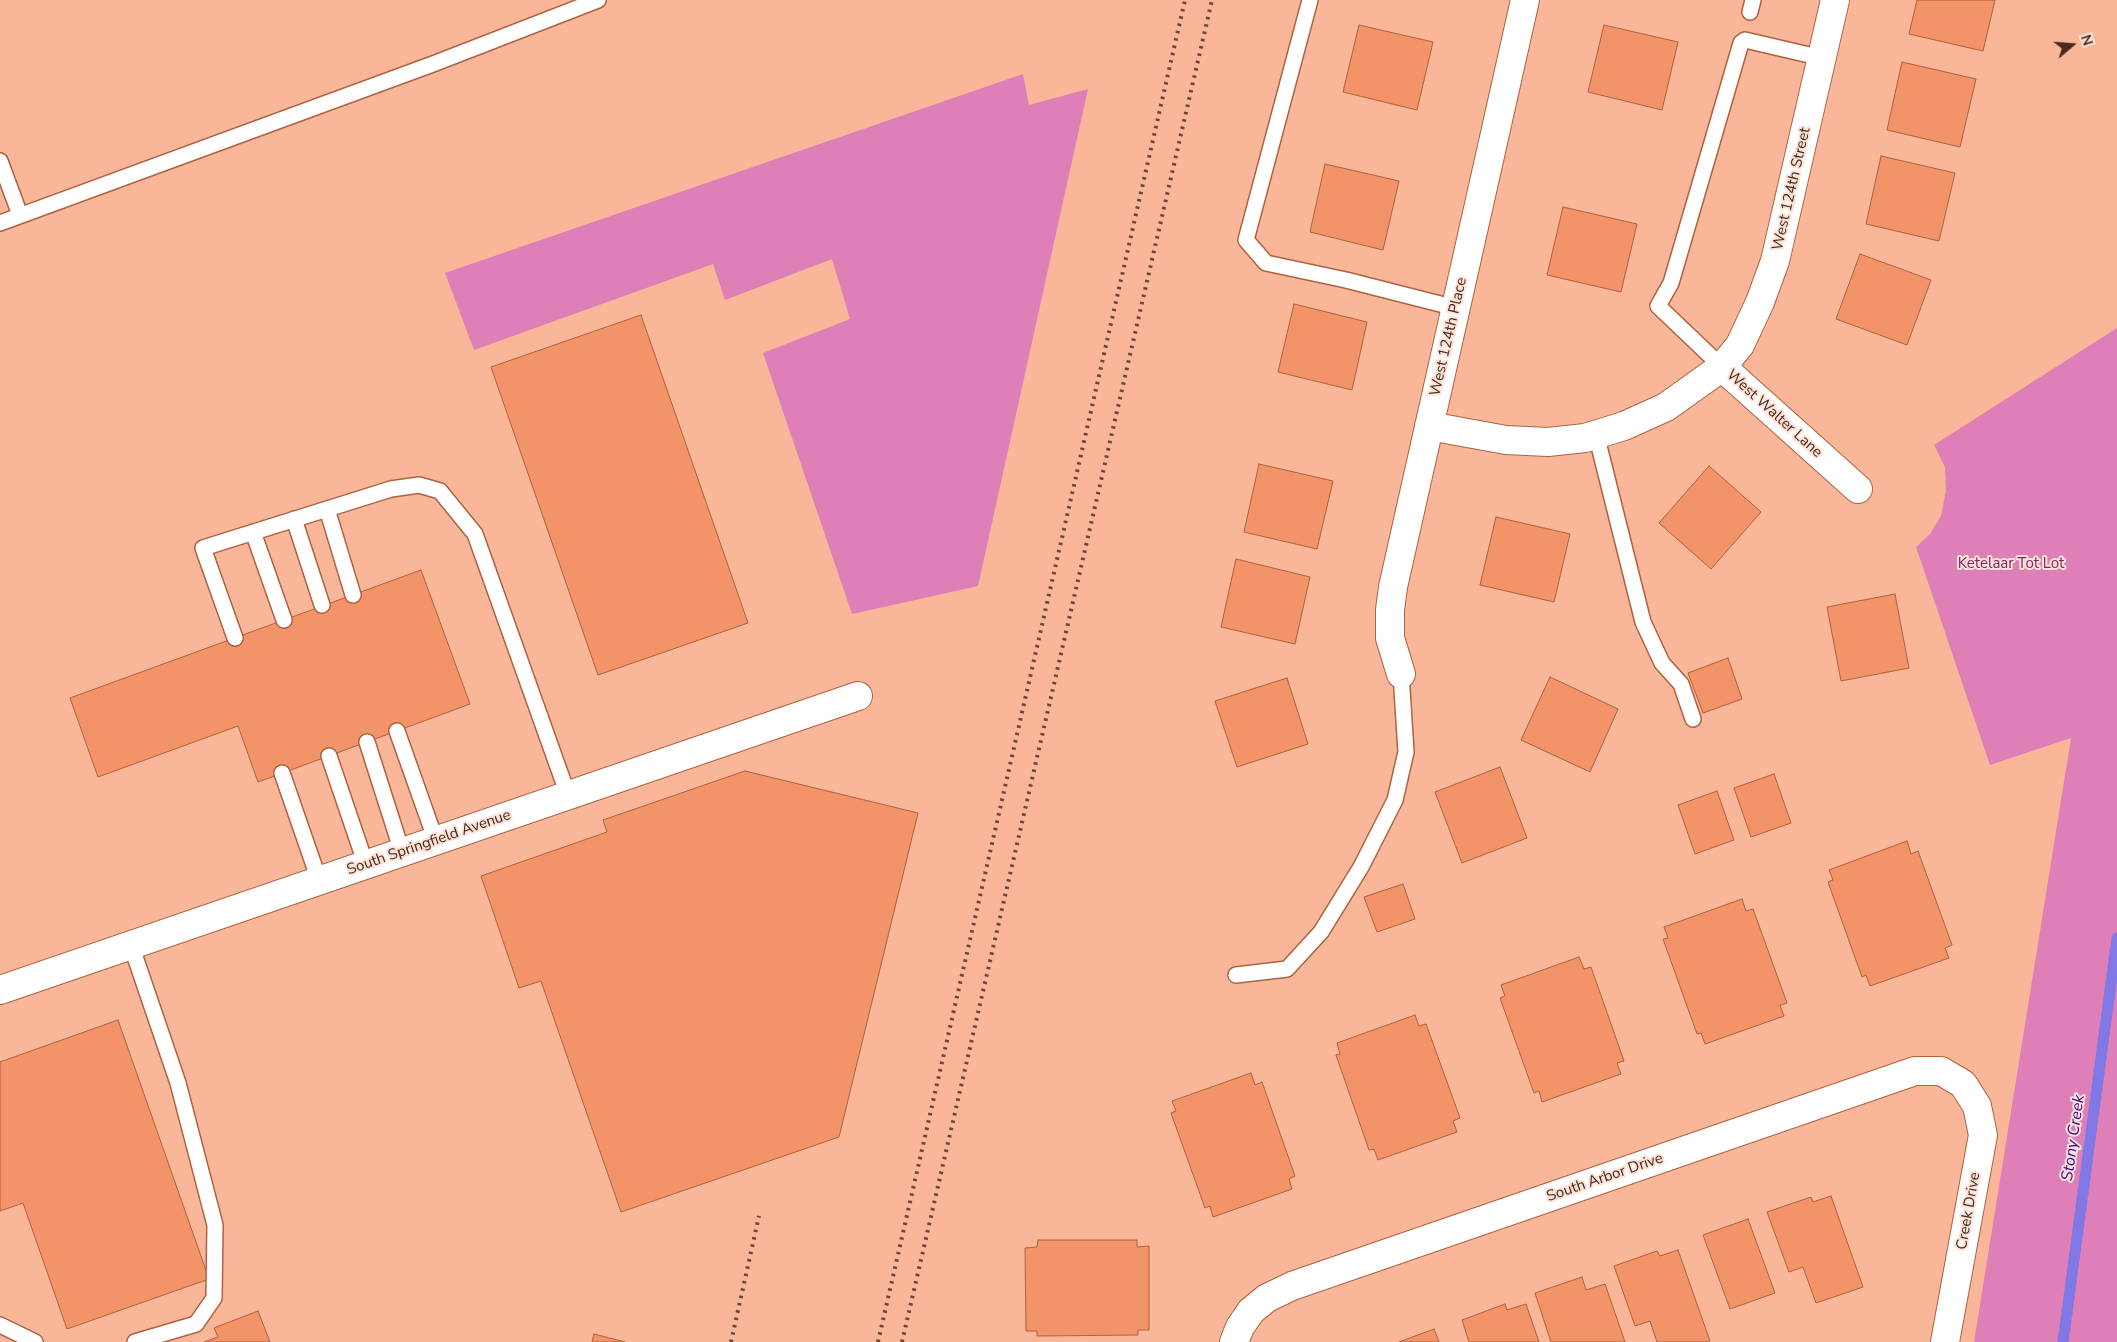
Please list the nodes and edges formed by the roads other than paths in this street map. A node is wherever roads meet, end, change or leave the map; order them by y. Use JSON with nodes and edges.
{"nodes":[{"id":1,"x":598,"y":0,"type":"edge"},
{"id":2,"x":1310,"y":0,"type":"edge"},
{"id":3,"x":1525,"y":0,"type":"edge"},
{"id":4,"x":1836,"y":0,"type":"edge"},
{"id":5,"x":1822,"y":58,"type":"junction"},
{"id":6,"x":0,"y":162,"type":"edge"},
{"id":7,"x":20,"y":215,"type":"junction"},
{"id":8,"x":0,"y":223,"type":"edge"},
{"id":9,"x":1456,"y":308,"type":"junction"},
{"id":10,"x":1722,"y":367,"type":"junction"},
{"id":11,"x":1429,"y":426,"type":"junction"},
{"id":12,"x":1596,"y":434,"type":"junction"},
{"id":13,"x":1858,"y":489,"type":"dead end"},
{"id":14,"x":327,"y":509,"type":"junction"},
{"id":15,"x":294,"y":519,"type":"junction"},
{"id":16,"x":253,"y":532,"type":"junction"},
{"id":17,"x":353,"y":594,"type":"dead end"},
{"id":18,"x":322,"y":605,"type":"dead end"},
{"id":19,"x":284,"y":620,"type":"dead end"},
{"id":20,"x":235,"y":638,"type":"dead end"},
{"id":21,"x":1401,"y":674,"type":"joint"},
{"id":22,"x":858,"y":696,"type":"dead end"},
{"id":23,"x":1693,"y":719,"type":"dead end"},
{"id":24,"x":397,"y":731,"type":"dead end"},
{"id":25,"x":367,"y":742,"type":"dead end"},
{"id":26,"x":329,"y":756,"type":"dead end"},
{"id":27,"x":282,"y":773,"type":"dead end"},
{"id":28,"x":568,"y":795,"type":"junction"},
{"id":29,"x":436,"y":841,"type":"junction"},
{"id":30,"x":402,"y":852,"type":"junction"},
{"id":31,"x":366,"y":865,"type":"junction"},
{"id":32,"x":319,"y":880,"type":"junction"},
{"id":33,"x":131,"y":945,"type":"junction"},
{"id":34,"x":1236,"y":975,"type":"dead end"},
{"id":35,"x":0,"y":990,"type":"edge"},
{"id":36,"x":1963,"y":1084,"type":"joint"},
{"id":37,"x":0,"y":1325,"type":"edge"},
{"id":38,"x":35,"y":1342,"type":"edge"},
{"id":39,"x":136,"y":1342,"type":"edge"},
{"id":40,"x":1234,"y":1342,"type":"edge"},
{"id":41,"x":1945,"y":1342,"type":"edge"}],
"edges":[{"from":1,"to":7,"type":"lane"},
{"from":2,"to":9,"type":"lane"},
{"from":3,"to":9,"type":"street","name":"West 124th Place"},
{"from":4,"to":5,"type":"street","name":"West 124th Street"},
{"from":5,"to":10,"type":"street","name":"West 124th Street"},
{"from":5,"to":10,"type":"lane"},
{"from":6,"to":7,"type":"lane"},
{"from":7,"to":8,"type":"lane"},
{"from":9,"to":11,"type":"street","name":"West 124th Place"},
{"from":10,"to":12,"type":"street","name":"West Walter Lane"},
{"from":10,"to":13,"type":"street","name":"West Walter Lane"},
{"from":11,"to":12,"type":"street","name":"West Walter Lane"},
{"from":11,"to":21,"type":"street","name":"West 124th Place"},
{"from":12,"to":23,"type":"lane"},
{"from":14,"to":15,"type":"lane"},
{"from":14,"to":17,"type":"lane"},
{"from":14,"to":28,"type":"lane"},
{"from":15,"to":16,"type":"lane"},
{"from":15,"to":18,"type":"lane"},
{"from":16,"to":19,"type":"lane"},
{"from":16,"to":20,"type":"lane"},
{"from":21,"to":34,"type":"lane"},
{"from":22,"to":28,"type":"street","name":"South Springfield Avenue"},
{"from":24,"to":29,"type":"lane"},
{"from":25,"to":30,"type":"lane"},
{"from":26,"to":31,"type":"lane"},
{"from":27,"to":32,"type":"lane"},
{"from":28,"to":29,"type":"street","name":"South Springfield Avenue"},
{"from":29,"to":30,"type":"street","name":"South Springfield Avenue"},
{"from":30,"to":31,"type":"street","name":"South Springfield Avenue"},
{"from":31,"to":32,"type":"street","name":"South Springfield Avenue"},
{"from":32,"to":33,"type":"street","name":"South Springfield Avenue"},
{"from":33,"to":35,"type":"street","name":"South Springfield Avenue"},
{"from":33,"to":39,"type":"lane"},
{"from":36,"to":40,"type":"street","name":"South Arbor Drive"},
{"from":36,"to":41,"type":"street","name":"Creek Drive"},
{"from":37,"to":38,"type":"lane"}]}
